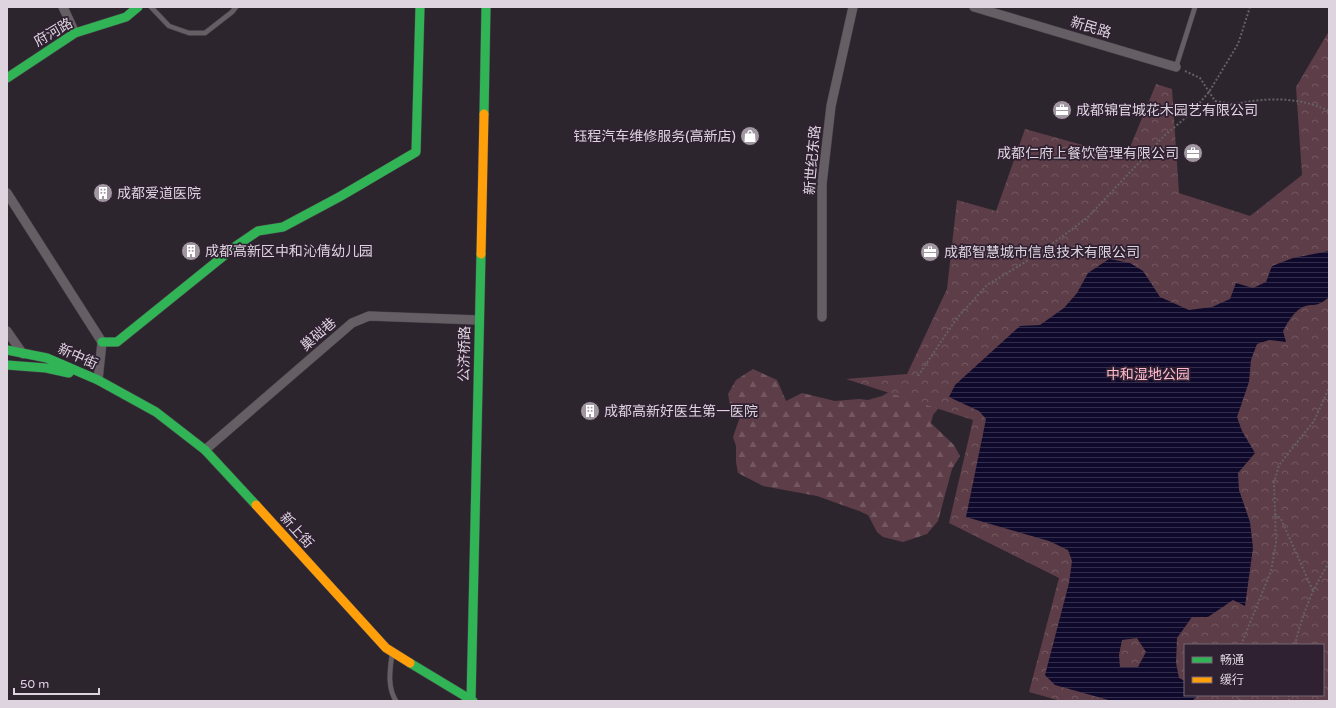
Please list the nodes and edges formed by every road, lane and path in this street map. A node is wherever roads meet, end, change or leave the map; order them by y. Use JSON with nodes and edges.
{"nodes":[{"id":1,"x":63,"y":7,"type":"edge"},
{"id":2,"x":138,"y":7,"type":"edge"},
{"id":3,"x":151,"y":7,"type":"edge"},
{"id":4,"x":236,"y":7,"type":"edge"},
{"id":5,"x":420,"y":7,"type":"edge"},
{"id":6,"x":486,"y":7,"type":"edge"},
{"id":7,"x":853,"y":7,"type":"edge"},
{"id":8,"x":974,"y":7,"type":"edge"},
{"id":9,"x":1195,"y":7,"type":"edge"},
{"id":10,"x":1250,"y":7,"type":"edge"},
{"id":11,"x":75,"y":33,"type":"junction"},
{"id":12,"x":1176,"y":68,"type":"junction"},
{"id":13,"x":7,"y":78,"type":"edge"},
{"id":14,"x":1209,"y":92,"type":"junction"},
{"id":15,"x":1234,"y":104,"type":"junction"},
{"id":16,"x":1329,"y":111,"type":"edge"},
{"id":17,"x":1189,"y":115,"type":"junction"},
{"id":18,"x":7,"y":193,"type":"edge"},
{"id":19,"x":822,"y":317,"type":"dead end"},
{"id":20,"x":478,"y":320,"type":"junction"},
{"id":21,"x":7,"y":331,"type":"edge"},
{"id":22,"x":102,"y":342,"type":"junction"},
{"id":23,"x":7,"y":350,"type":"edge"},
{"id":24,"x":21,"y":351,"type":"junction"},
{"id":25,"x":7,"y":364,"type":"edge"},
{"id":26,"x":30,"y":367,"type":"junction"},
{"id":27,"x":918,"y":376,"type":"dead end"},
{"id":28,"x":98,"y":380,"type":"junction"},
{"id":29,"x":1329,"y":388,"type":"edge"},
{"id":30,"x":204,"y":450,"type":"junction"},
{"id":31,"x":1275,"y":514,"type":"junction"},
{"id":32,"x":1329,"y":563,"type":"edge"},
{"id":33,"x":1313,"y":591,"type":"junction"},
{"id":34,"x":1241,"y":644,"type":"edge"},
{"id":35,"x":1295,"y":644,"type":"edge"},
{"id":36,"x":392,"y":652,"type":"junction"},
{"id":37,"x":396,"y":701,"type":"edge"},
{"id":38,"x":472,"y":701,"type":"edge"}],
"edges":[{"from":1,"to":11,"type":"street"},
{"from":2,"to":11,"type":"main road","name":"府河路"},
{"from":3,"to":4,"type":"lane"},
{"from":5,"to":22,"type":"main road"},
{"from":6,"to":20,"type":"main road","name":"公济桥路"},
{"from":7,"to":19,"type":"street","name":"新世纪东路"},
{"from":8,"to":12,"type":"street","name":"新民路"},
{"from":9,"to":12,"type":"lane"},
{"from":10,"to":14,"type":"path"},
{"from":11,"to":13,"type":"main road","name":"府河路"},
{"from":12,"to":14,"type":"path"},
{"from":14,"to":15,"type":"path"},
{"from":14,"to":17,"type":"path"},
{"from":15,"to":16,"type":"path"},
{"from":15,"to":17,"type":"path"},
{"from":17,"to":27,"type":"path"},
{"from":18,"to":22,"type":"street"},
{"from":20,"to":30,"type":"street","name":"巢础巷"},
{"from":20,"to":38,"type":"main road","name":"公济桥路"},
{"from":21,"to":24,"type":"street"},
{"from":22,"to":28,"type":"street"},
{"from":23,"to":24,"type":"main road","name":"新中街"},
{"from":24,"to":26,"type":"street"},
{"from":24,"to":28,"type":"main road","name":"新中街"},
{"from":25,"to":26,"type":"main road","name":"新中街"},
{"from":26,"to":28,"type":"main road","name":"新中街"},
{"from":28,"to":30,"type":"main road","name":"新上街"},
{"from":29,"to":31,"type":"path"},
{"from":30,"to":36,"type":"main road","name":"新上街"},
{"from":31,"to":33,"type":"path"},
{"from":31,"to":34,"type":"path"},
{"from":32,"to":33,"type":"path"},
{"from":33,"to":35,"type":"path"},
{"from":36,"to":37,"type":"lane"},
{"from":36,"to":38,"type":"main road","name":"新上街"}]}
